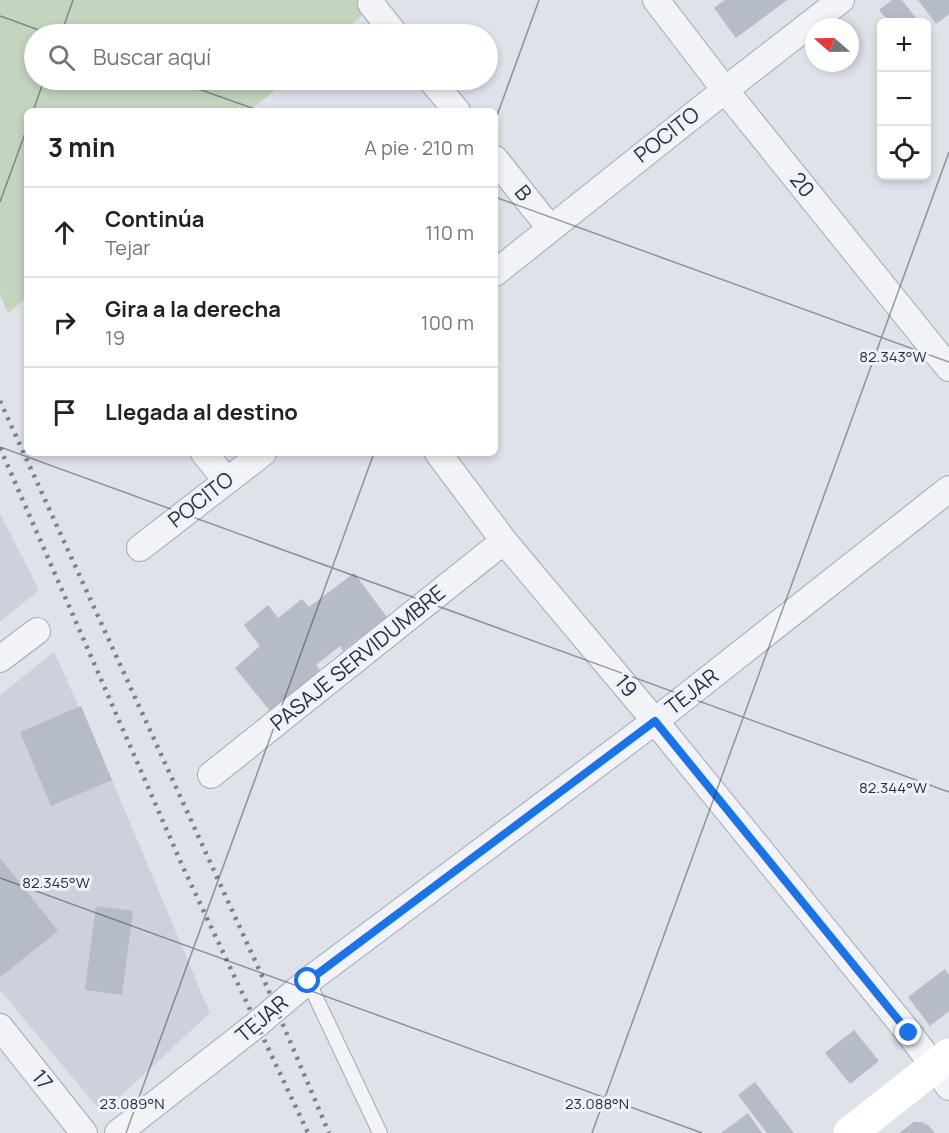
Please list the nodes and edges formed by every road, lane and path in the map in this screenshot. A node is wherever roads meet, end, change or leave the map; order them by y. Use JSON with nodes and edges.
{"nodes":[{"id":1,"x":656,"y":0,"type":"edge"},
{"id":2,"x":841,"y":0,"type":"edge"},
{"id":3,"x":371,"y":4,"type":"dead end"},
{"id":4,"x":387,"y":24,"type":"edge"},
{"id":5,"x":439,"y":90,"type":"edge"},
{"id":6,"x":725,"y":90,"type":"junction"},
{"id":7,"x":454,"y":108,"type":"edge"},
{"id":8,"x":498,"y":163,"type":"edge"},
{"id":9,"x":550,"y":228,"type":"junction"},
{"id":10,"x":498,"y":271,"type":"edge"},
{"id":11,"x":949,"y":368,"type":"edge"},
{"id":12,"x":206,"y":456,"type":"edge"},
{"id":13,"x":259,"y":456,"type":"edge"},
{"id":14,"x":440,"y":456,"type":"edge"},
{"id":15,"x":226,"y":480,"type":"junction"},
{"id":16,"x":949,"y":489,"type":"edge"},
{"id":17,"x":504,"y":541,"type":"junction"},
{"id":18,"x":140,"y":548,"type":"dead end"},
{"id":19,"x":37,"y":631,"type":"dead end"},
{"id":20,"x":0,"y":659,"type":"edge"},
{"id":21,"x":655,"y":721,"type":"junction"},
{"id":22,"x":212,"y":776,"type":"dead end"},
{"id":23,"x":308,"y":981,"type":"junction"},
{"id":24,"x":0,"y":1028,"type":"edge"},
{"id":25,"x":944,"y":1070,"type":"edge"},
{"id":26,"x":84,"y":1133,"type":"edge"},
{"id":27,"x":118,"y":1133,"type":"edge"},
{"id":28,"x":380,"y":1133,"type":"edge"},
{"id":29,"x":850,"y":1133,"type":"edge"}],
"edges":[{"from":1,"to":6,"type":"street","name":"20"},
{"from":2,"to":6,"type":"street","name":"POCITO"},
{"from":3,"to":4,"type":"street"},
{"from":5,"to":7,"type":"street"},
{"from":6,"to":9,"type":"street","name":"POCITO"},
{"from":6,"to":11,"type":"street","name":"20"},
{"from":8,"to":9,"type":"street","name":"B"},
{"from":9,"to":10,"type":"street","name":"POCITO"},
{"from":12,"to":15,"type":"street"},
{"from":13,"to":15,"type":"street","name":"POCITO"},
{"from":14,"to":17,"type":"street","name":"19"},
{"from":15,"to":18,"type":"street","name":"POCITO"},
{"from":16,"to":21,"type":"street","name":"TEJAR"},
{"from":17,"to":21,"type":"street","name":"19"},
{"from":17,"to":22,"type":"street","name":"PASAJE SERVIDUMBRE"},
{"from":19,"to":20,"type":"street"},
{"from":21,"to":23,"type":"street","name":"TEJAR"},
{"from":21,"to":25,"type":"street","name":"19"},
{"from":23,"to":27,"type":"street","name":"TEJAR"},
{"from":23,"to":28,"type":"lane"},
{"from":24,"to":26,"type":"street","name":"17"},
{"from":25,"to":29,"type":"main road"}]}
